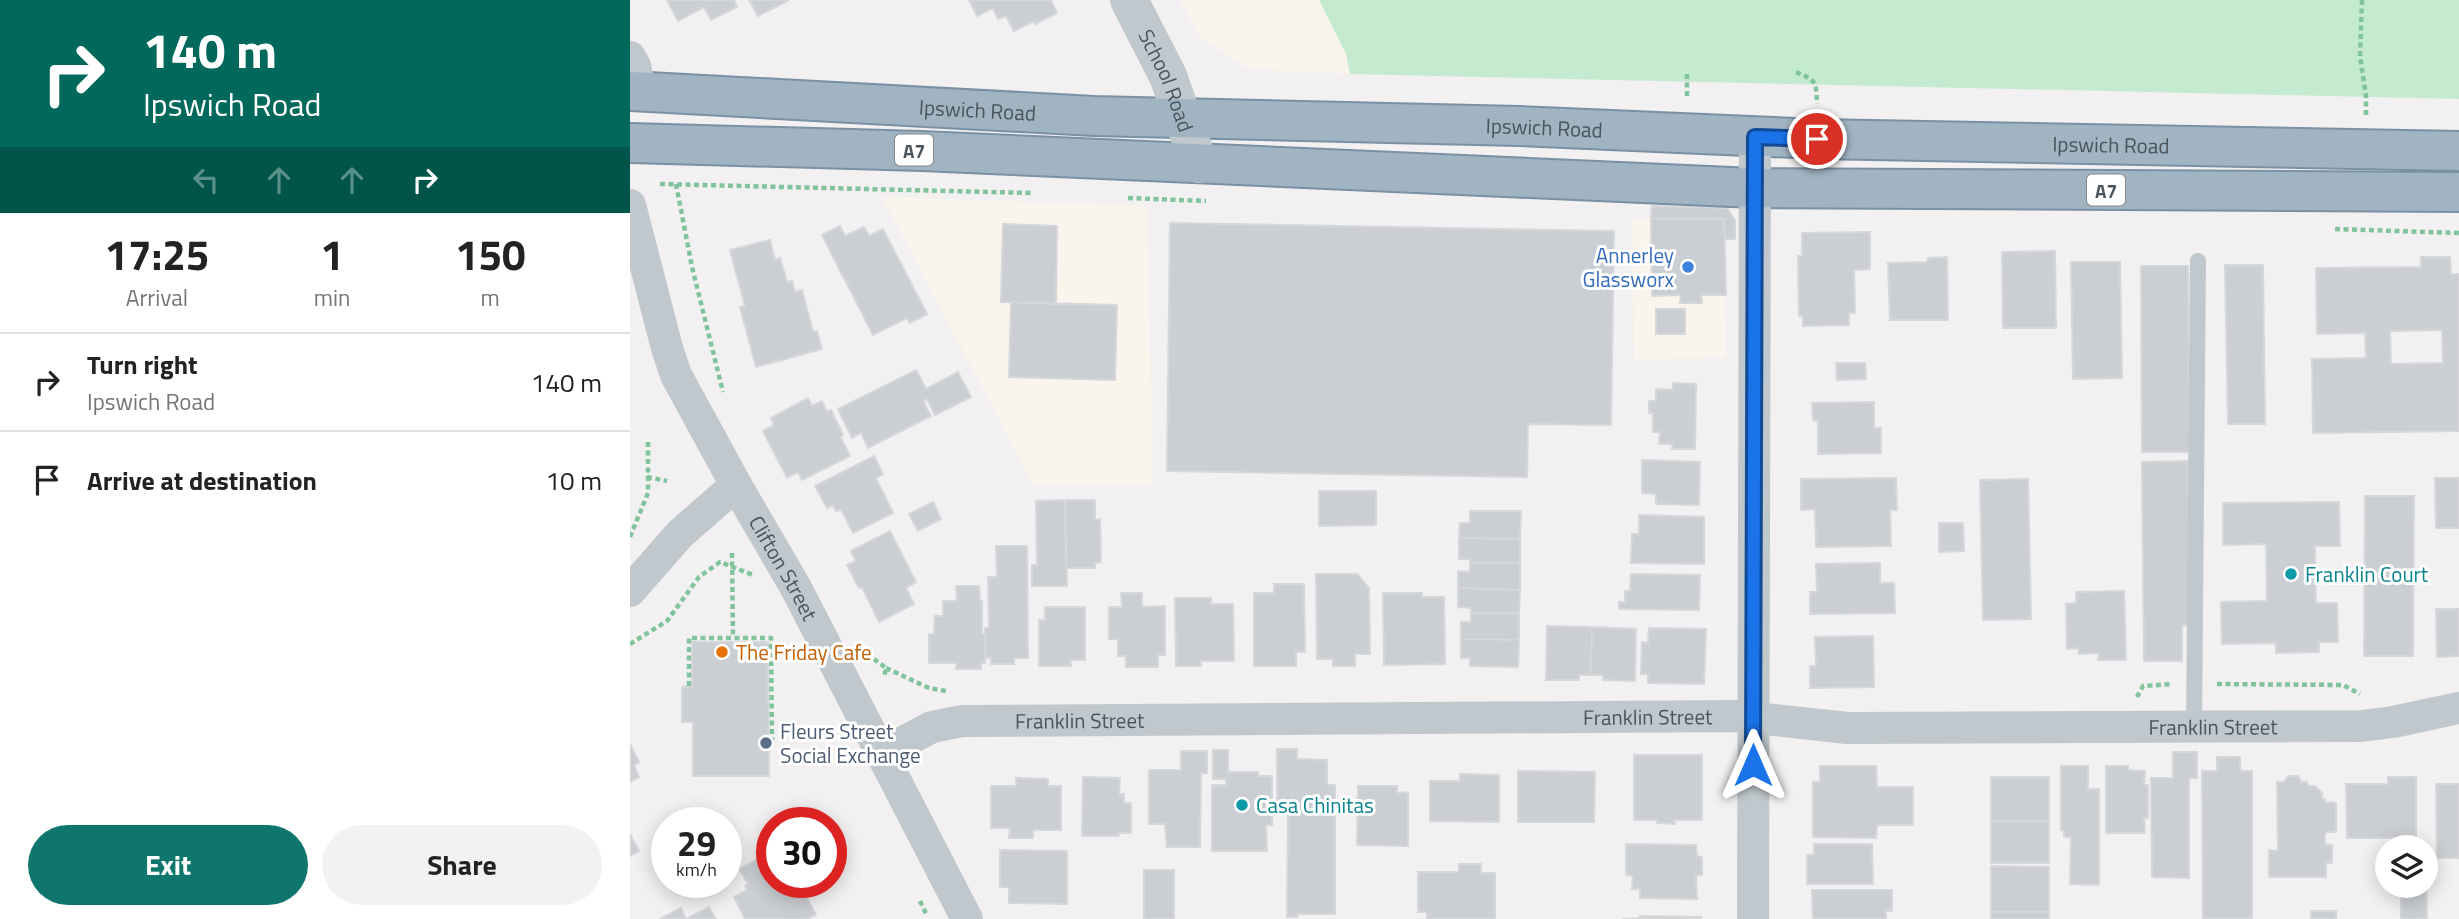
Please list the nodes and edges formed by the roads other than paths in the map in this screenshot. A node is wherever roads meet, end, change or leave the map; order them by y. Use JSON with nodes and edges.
{"nodes":[{"id":1,"x":1129,"y":0,"type":"edge"},
{"id":2,"x":634,"y":80,"type":"edge"},
{"id":3,"x":1183,"y":118,"type":"junction"},
{"id":4,"x":1755,"y":137,"type":"junction"},
{"id":5,"x":630,"y":143,"type":"edge"},
{"id":6,"x":2459,"y":152,"type":"edge"},
{"id":7,"x":1199,"y":164,"type":"junction"},
{"id":8,"x":1754,"y":188,"type":"junction"},
{"id":9,"x":2459,"y":192,"type":"edge"},
{"id":10,"x":630,"y":205,"type":"edge"},
{"id":11,"x":2198,"y":261,"type":"dead end"},
{"id":12,"x":736,"y":485,"type":"junction"},
{"id":13,"x":630,"y":591,"type":"edge"},
{"id":14,"x":2459,"y":708,"type":"edge"},
{"id":15,"x":1753,"y":716,"type":"junction"},
{"id":16,"x":2194,"y":728,"type":"junction"},
{"id":17,"x":881,"y":754,"type":"junction"},
{"id":18,"x":967,"y":919,"type":"edge"},
{"id":19,"x":1753,"y":919,"type":"edge"}],
"edges":[{"from":1,"to":3,"type":"street","name":"School Road"},
{"from":2,"to":3,"type":"highway","name":"Ipswich Road","number":"A7"},
{"from":3,"to":4,"type":"highway","name":"Ipswich Road","number":"A7"},
{"from":3,"to":7,"type":"street","name":"School Road"},
{"from":4,"to":6,"type":"highway","name":"Ipswich Road","number":"A7"},
{"from":4,"to":8,"type":"street"},
{"from":5,"to":7,"type":"highway","name":"Ipswich Road","number":"A7"},
{"from":7,"to":8,"type":"highway","name":"Ipswich Road","number":"A7"},
{"from":8,"to":9,"type":"highway","name":"Ipswich Road","number":"A7"},
{"from":8,"to":15,"type":"street"},
{"from":10,"to":12,"type":"street","name":"Clifton Street"},
{"from":11,"to":16,"type":"lane"},
{"from":12,"to":13,"type":"street"},
{"from":12,"to":17,"type":"street","name":"Clifton Street"},
{"from":14,"to":16,"type":"street","name":"Franklin Street"},
{"from":15,"to":16,"type":"street","name":"Franklin Street"},
{"from":15,"to":17,"type":"street","name":"Franklin Street"},
{"from":15,"to":19,"type":"street"},
{"from":17,"to":18,"type":"street","name":"Clifton Street"}]}
